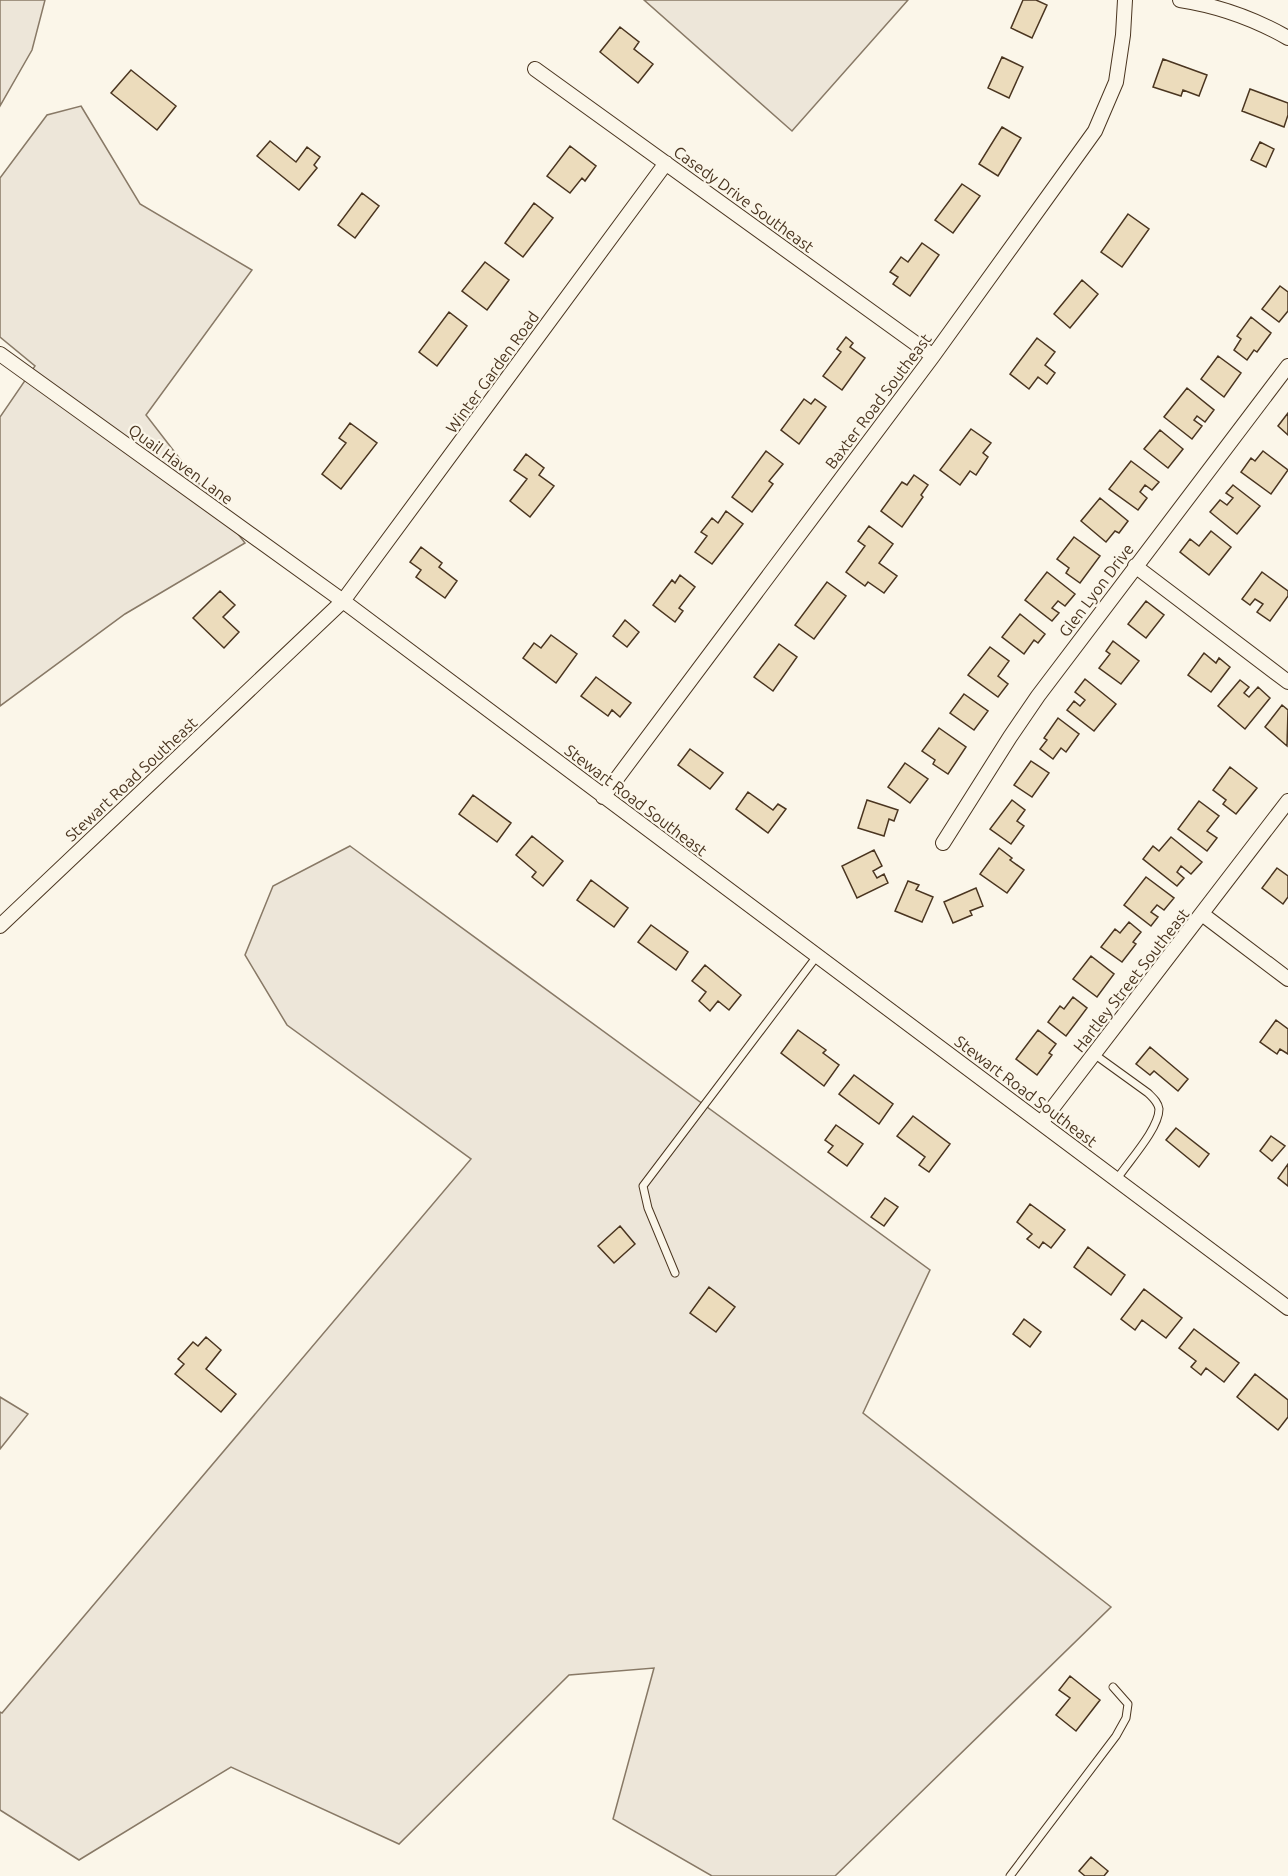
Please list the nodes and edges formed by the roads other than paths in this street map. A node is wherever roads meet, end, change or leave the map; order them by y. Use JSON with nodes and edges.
{"nodes":[{"id":1,"x":1125,"y":0,"type":"edge"},
{"id":2,"x":1180,"y":0,"type":"edge"},
{"id":3,"x":1288,"y":38,"type":"edge"},
{"id":4,"x":535,"y":69,"type":"dead end"},
{"id":5,"x":666,"y":163,"type":"junction"},
{"id":6,"x":0,"y":354,"type":"edge"},
{"id":7,"x":933,"y":356,"type":"junction"},
{"id":8,"x":1288,"y":366,"type":"edge"},
{"id":9,"x":1135,"y":566,"type":"junction"},
{"id":10,"x":343,"y":601,"type":"junction"},
{"id":11,"x":1288,"y":682,"type":"edge"},
{"id":12,"x":603,"y":797,"type":"junction"},
{"id":13,"x":1288,"y":801,"type":"edge"},
{"id":14,"x":943,"y":843,"type":"dead end"},
{"id":15,"x":1202,"y":914,"type":"junction"},
{"id":16,"x":0,"y":926,"type":"edge"},
{"id":17,"x":817,"y":956,"type":"junction"},
{"id":18,"x":1288,"y":979,"type":"edge"},
{"id":19,"x":1094,"y":1054,"type":"junction"},
{"id":20,"x":1041,"y":1123,"type":"junction"},
{"id":21,"x":1117,"y":1179,"type":"junction"},
{"id":22,"x":675,"y":1273,"type":"dead end"},
{"id":23,"x":1288,"y":1308,"type":"edge"},
{"id":24,"x":1113,"y":1687,"type":"dead end"},
{"id":25,"x":1010,"y":1876,"type":"edge"}],
"edges":[{"from":1,"to":7,"type":"street","name":"Baxter Road Southeast"},
{"from":2,"to":3,"type":"street"},
{"from":4,"to":5,"type":"street","name":"Casedy Drive Southeast"},
{"from":5,"to":7,"type":"street","name":"Casedy Drive Southeast"},
{"from":5,"to":10,"type":"street","name":"Winter Garden Road"},
{"from":6,"to":10,"type":"street","name":"Quail Haven Lane"},
{"from":7,"to":12,"type":"street","name":"Baxter Road Southeast"},
{"from":8,"to":9,"type":"street","name":"Glen Lyon Drive"},
{"from":9,"to":11,"type":"street"},
{"from":9,"to":14,"type":"street","name":"Glen Lyon Drive"},
{"from":10,"to":12,"type":"street","name":"Stewart Road Southeast"},
{"from":10,"to":16,"type":"street","name":"Stewart Road Southeast"},
{"from":12,"to":17,"type":"street","name":"Stewart Road Southeast"},
{"from":13,"to":15,"type":"street"},
{"from":15,"to":18,"type":"street","name":"Hartley Street Southeast"},
{"from":15,"to":19,"type":"street","name":"Hartley Street Southeast"},
{"from":17,"to":20,"type":"street","name":"Stewart Road Southeast"},
{"from":17,"to":22,"type":"lane"},
{"from":19,"to":20,"type":"street","name":"Hartley Street Southeast"},
{"from":19,"to":21,"type":"lane"},
{"from":20,"to":21,"type":"street","name":"Stewart Road Southeast"},
{"from":21,"to":23,"type":"street","name":"Stewart Road Southeast"},
{"from":24,"to":25,"type":"lane"}]}
